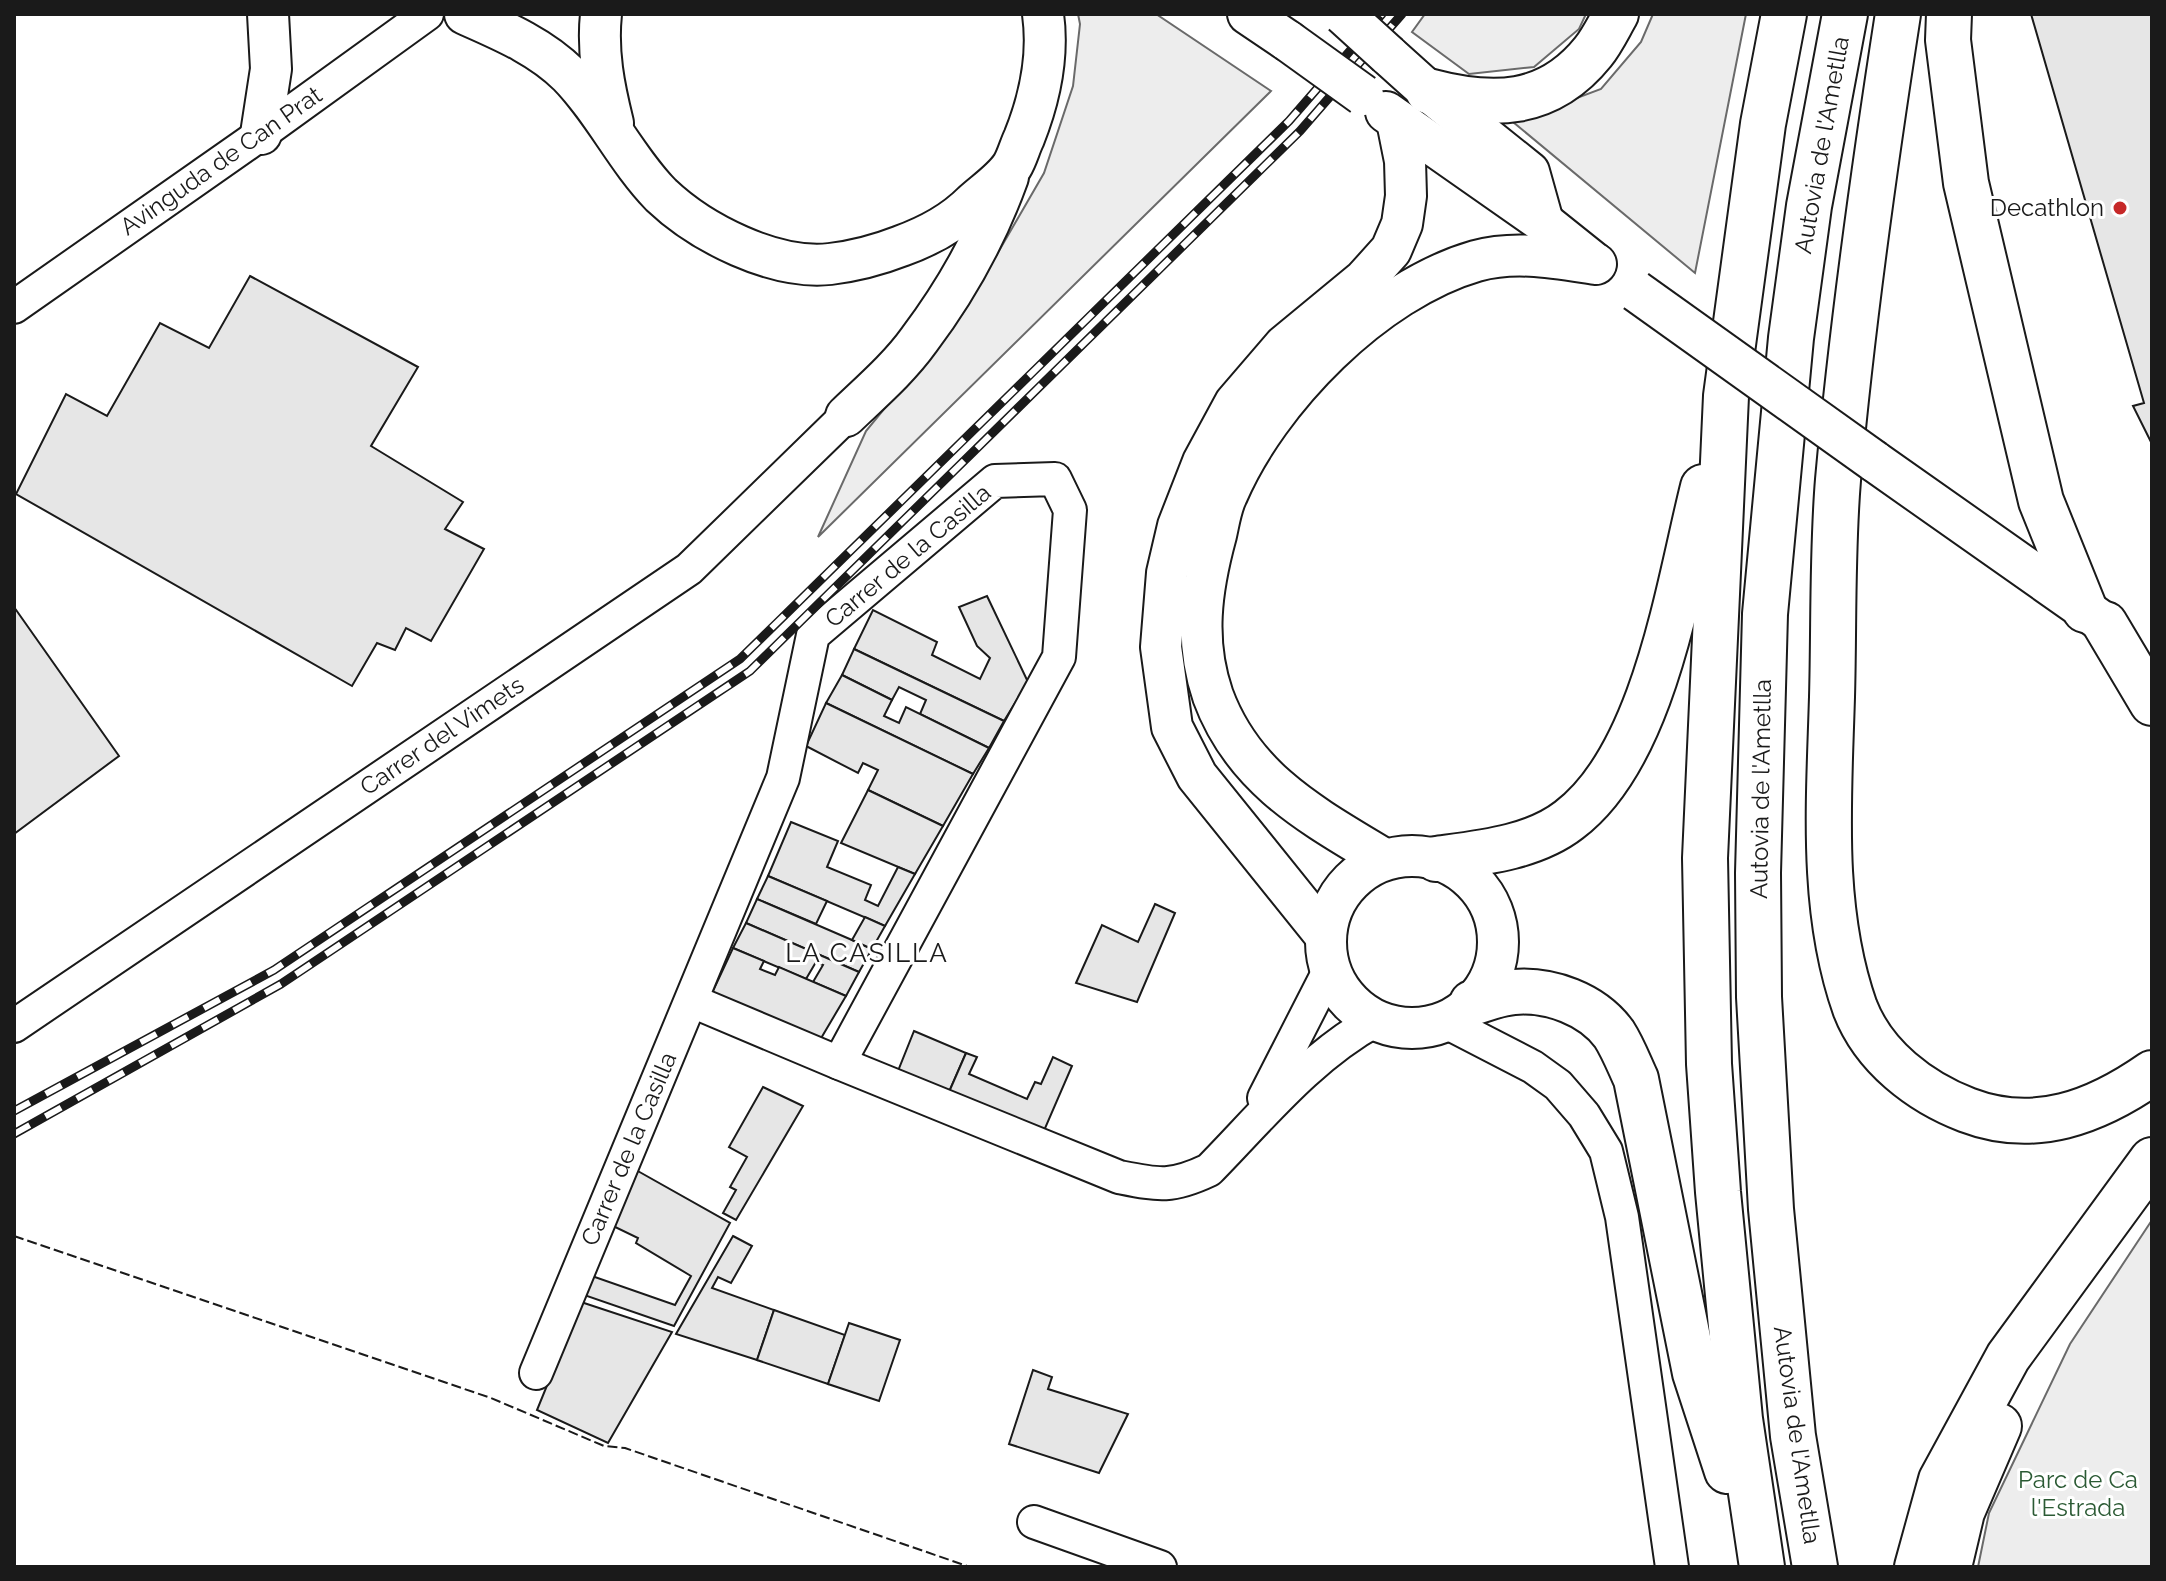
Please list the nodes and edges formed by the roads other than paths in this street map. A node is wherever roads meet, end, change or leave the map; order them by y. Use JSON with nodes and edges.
{"nodes":[{"id":1,"x":268,"y":14,"type":"edge"},
{"id":2,"x":427,"y":14,"type":"edge"},
{"id":3,"x":465,"y":14,"type":"edge"},
{"id":4,"x":601,"y":14,"type":"edge"},
{"id":5,"x":1043,"y":14,"type":"edge"},
{"id":6,"x":1248,"y":14,"type":"edge"},
{"id":7,"x":1343,"y":14,"type":"edge"},
{"id":8,"x":1616,"y":14,"type":"edge"},
{"id":9,"x":1784,"y":14,"type":"edge"},
{"id":10,"x":1845,"y":14,"type":"edge"},
{"id":11,"x":1898,"y":14,"type":"edge"},
{"id":12,"x":1949,"y":14,"type":"edge"},
{"id":13,"x":1428,"y":91,"type":"junction"},
{"id":14,"x":1397,"y":121,"type":"junction"},
{"id":15,"x":261,"y":134,"type":"junction"},
{"id":16,"x":616,"y":135,"type":"junction"},
{"id":17,"x":1012,"y":166,"type":"junction"},
{"id":18,"x":1543,"y":222,"type":"junction"},
{"id":19,"x":1596,"y":264,"type":"junction"},
{"id":20,"x":14,"y":307,"type":"edge"},
{"id":21,"x":1726,"y":396,"type":"junction"},
{"id":22,"x":846,"y":416,"type":"joint"},
{"id":23,"x":2095,"y":617,"type":"junction"},
{"id":24,"x":2149,"y":656,"type":"edge"},
{"id":25,"x":2152,"y":703,"type":"edge"},
{"id":26,"x":1384,"y":859,"type":"junction"},
{"id":27,"x":1436,"y":859,"type":"junction"},
{"id":28,"x":1327,"y":952,"type":"junction"},
{"id":29,"x":692,"y":1001,"type":"junction"},
{"id":30,"x":1458,"y":1012,"type":"junction"},
{"id":31,"x":1376,"y":1020,"type":"junction"},
{"id":32,"x":14,"y":1026,"type":"edge"},
{"id":33,"x":839,"y":1063,"type":"junction"},
{"id":34,"x":2152,"y":1073,"type":"edge"},
{"id":35,"x":1246,"y":1132,"type":"junction"},
{"id":36,"x":2152,"y":1160,"type":"edge"},
{"id":37,"x":2091,"y":1245,"type":"junction"},
{"id":38,"x":536,"y":1373,"type":"dead end"},
{"id":39,"x":1034,"y":1522,"type":"dead end"},
{"id":40,"x":1759,"y":1551,"type":"edge"},
{"id":41,"x":1160,"y":1567,"type":"edge"},
{"id":42,"x":1672,"y":1567,"type":"edge"},
{"id":43,"x":1815,"y":1567,"type":"edge"},
{"id":44,"x":1917,"y":1567,"type":"edge"},
{"id":45,"x":1949,"y":1567,"type":"edge"}],
"edges":[{"from":1,"to":15,"type":"street"},
{"from":2,"to":15,"type":"street","name":"Avinguda de Can Prat"},
{"from":3,"to":16,"type":"street"},
{"from":4,"to":16,"type":"street"},
{"from":5,"to":17,"type":"street"},
{"from":6,"to":14,"type":"street","bridge":true},
{"from":7,"to":13,"type":"street","bridge":true},
{"from":8,"to":13,"type":"highway"},
{"from":9,"to":21,"type":"highway"},
{"from":10,"to":43,"type":"highway","name":"Autovia de l'Ametlla"},
{"from":11,"to":34,"type":"highway"},
{"from":12,"to":23,"type":"highway"},
{"from":13,"to":18,"type":"street"},
{"from":14,"to":18,"type":"street"},
{"from":14,"to":28,"type":"street"},
{"from":15,"to":20,"type":"street","name":"Avinguda de Can Prat"},
{"from":16,"to":17,"type":"street"},
{"from":17,"to":22,"type":"street"},
{"from":18,"to":19,"type":"street"},
{"from":19,"to":23,"type":"street","bridge":true},
{"from":19,"to":26,"type":"street"},
{"from":21,"to":27,"type":"highway"},
{"from":21,"to":40,"type":"highway"},
{"from":22,"to":32,"type":"street","name":"Carrer del Vimets"},
{"from":23,"to":24,"type":"street"},
{"from":23,"to":25,"type":"highway"},
{"from":26,"to":27,"type":"street"},
{"from":26,"to":28,"type":"street"},
{"from":27,"to":30,"type":"street"},
{"from":28,"to":31,"type":"street"},
{"from":28,"to":35,"type":"street"},
{"from":29,"to":33,"type":"street"},
{"from":29,"to":33,"type":"street","name":"Carrer de la Casilla"},
{"from":29,"to":38,"type":"street","name":"Carrer de la Casilla"},
{"from":30,"to":31,"type":"street"},
{"from":30,"to":40,"type":"highway"},
{"from":30,"to":42,"type":"street"},
{"from":31,"to":35,"type":"street"},
{"from":33,"to":35,"type":"street"},
{"from":36,"to":37,"type":"highway"},
{"from":37,"to":44,"type":"highway"},
{"from":37,"to":45,"type":"highway"},
{"from":39,"to":41,"type":"street"}]}
